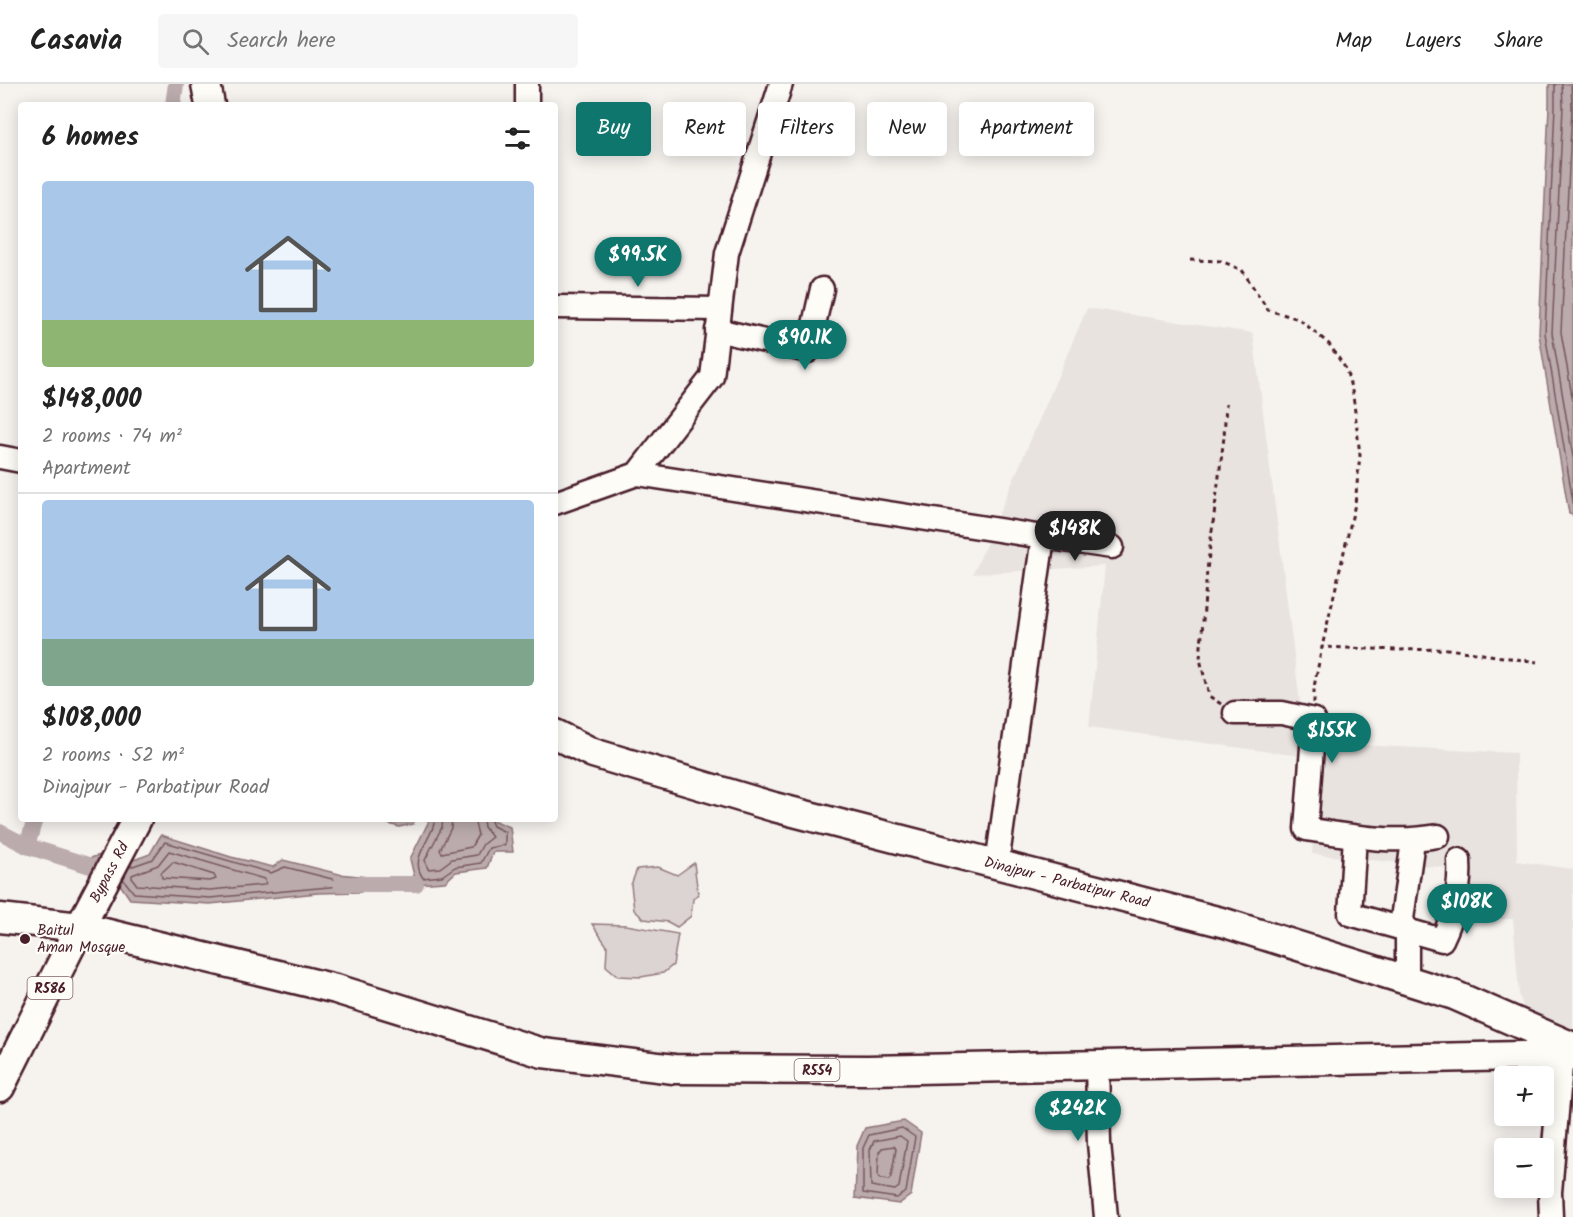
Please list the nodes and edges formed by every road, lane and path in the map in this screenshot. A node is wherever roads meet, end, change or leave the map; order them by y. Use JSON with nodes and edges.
{"nodes":[{"id":1,"x":206,"y":84,"type":"edge"},
{"id":2,"x":527,"y":84,"type":"edge"},
{"id":3,"x":781,"y":84,"type":"edge"},
{"id":4,"x":209,"y":102,"type":"edge"},
{"id":5,"x":527,"y":102,"type":"edge"},
{"id":6,"x":1190,"y":261,"type":"dead end"},
{"id":7,"x":822,"y":289,"type":"dead end"},
{"id":8,"x":558,"y":307,"type":"edge"},
{"id":9,"x":719,"y":319,"type":"junction"},
{"id":10,"x":1226,"y":404,"type":"dead end"},
{"id":11,"x":0,"y":457,"type":"edge"},
{"id":12,"x":18,"y":460,"type":"edge"},
{"id":13,"x":637,"y":474,"type":"junction"},
{"id":14,"x":558,"y":502,"type":"edge"},
{"id":15,"x":1043,"y":537,"type":"junction"},
{"id":16,"x":1112,"y":547,"type":"dead end"},
{"id":17,"x":1322,"y":647,"type":"junction"},
{"id":18,"x":1537,"y":662,"type":"dead end"},
{"id":19,"x":1235,"y":713,"type":"joint"},
{"id":20,"x":1314,"y":720,"type":"junction"},
{"id":21,"x":558,"y":736,"type":"edge"},
{"id":22,"x":136,"y":822,"type":"edge"},
{"id":23,"x":1438,"y":836,"type":"dead end"},
{"id":24,"x":1355,"y":837,"type":"junction"},
{"id":25,"x":1413,"y":841,"type":"junction"},
{"id":26,"x":1459,"y":860,"type":"dead end"},
{"id":27,"x":998,"y":864,"type":"junction"},
{"id":28,"x":0,"y":918,"type":"edge"},
{"id":29,"x":80,"y":927,"type":"junction"},
{"id":30,"x":1407,"y":932,"type":"junction"},
{"id":31,"x":1407,"y":981,"type":"junction"},
{"id":32,"x":1569,"y":1052,"type":"edge"},
{"id":33,"x":1097,"y":1065,"type":"junction"},
{"id":34,"x":0,"y":1087,"type":"edge"},
{"id":35,"x":1106,"y":1217,"type":"edge"},
{"id":36,"x":1551,"y":1217,"type":"edge"}],
"edges":[{"from":1,"to":4,"type":"main road"},
{"from":2,"to":5,"type":"street"},
{"from":3,"to":9,"type":"street"},
{"from":6,"to":17,"type":"path"},
{"from":7,"to":9,"type":"street"},
{"from":8,"to":9,"type":"street"},
{"from":9,"to":13,"type":"street"},
{"from":10,"to":19,"type":"path"},
{"from":11,"to":12,"type":"street"},
{"from":13,"to":14,"type":"street"},
{"from":13,"to":15,"type":"street"},
{"from":15,"to":16,"type":"street"},
{"from":15,"to":27,"type":"street"},
{"from":17,"to":18,"type":"path"},
{"from":17,"to":20,"type":"path"},
{"from":19,"to":20,"type":"street"},
{"from":20,"to":24,"type":"street"},
{"from":21,"to":27,"type":"main road","name":"Dinajpur - Parbatipur Road"},
{"from":22,"to":29,"type":"main road","name":"Bypass Rd","number":"R586"},
{"from":23,"to":25,"type":"street"},
{"from":24,"to":25,"type":"street"},
{"from":24,"to":30,"type":"street"},
{"from":25,"to":30,"type":"street"},
{"from":26,"to":30,"type":"street"},
{"from":27,"to":31,"type":"main road","name":"Dinajpur - Parbatipur Road"},
{"from":28,"to":29,"type":"main road","number":"R554"},
{"from":29,"to":33,"type":"main road","number":"R554"},
{"from":29,"to":34,"type":"main road","name":"Bypass Rd","number":"R586"},
{"from":30,"to":31,"type":"street"},
{"from":31,"to":32,"type":"main road","name":"Dinajpur - Parbatipur Road"},
{"from":32,"to":33,"type":"main road","number":"R554"},
{"from":32,"to":36,"type":"street"},
{"from":33,"to":35,"type":"street"}]}
